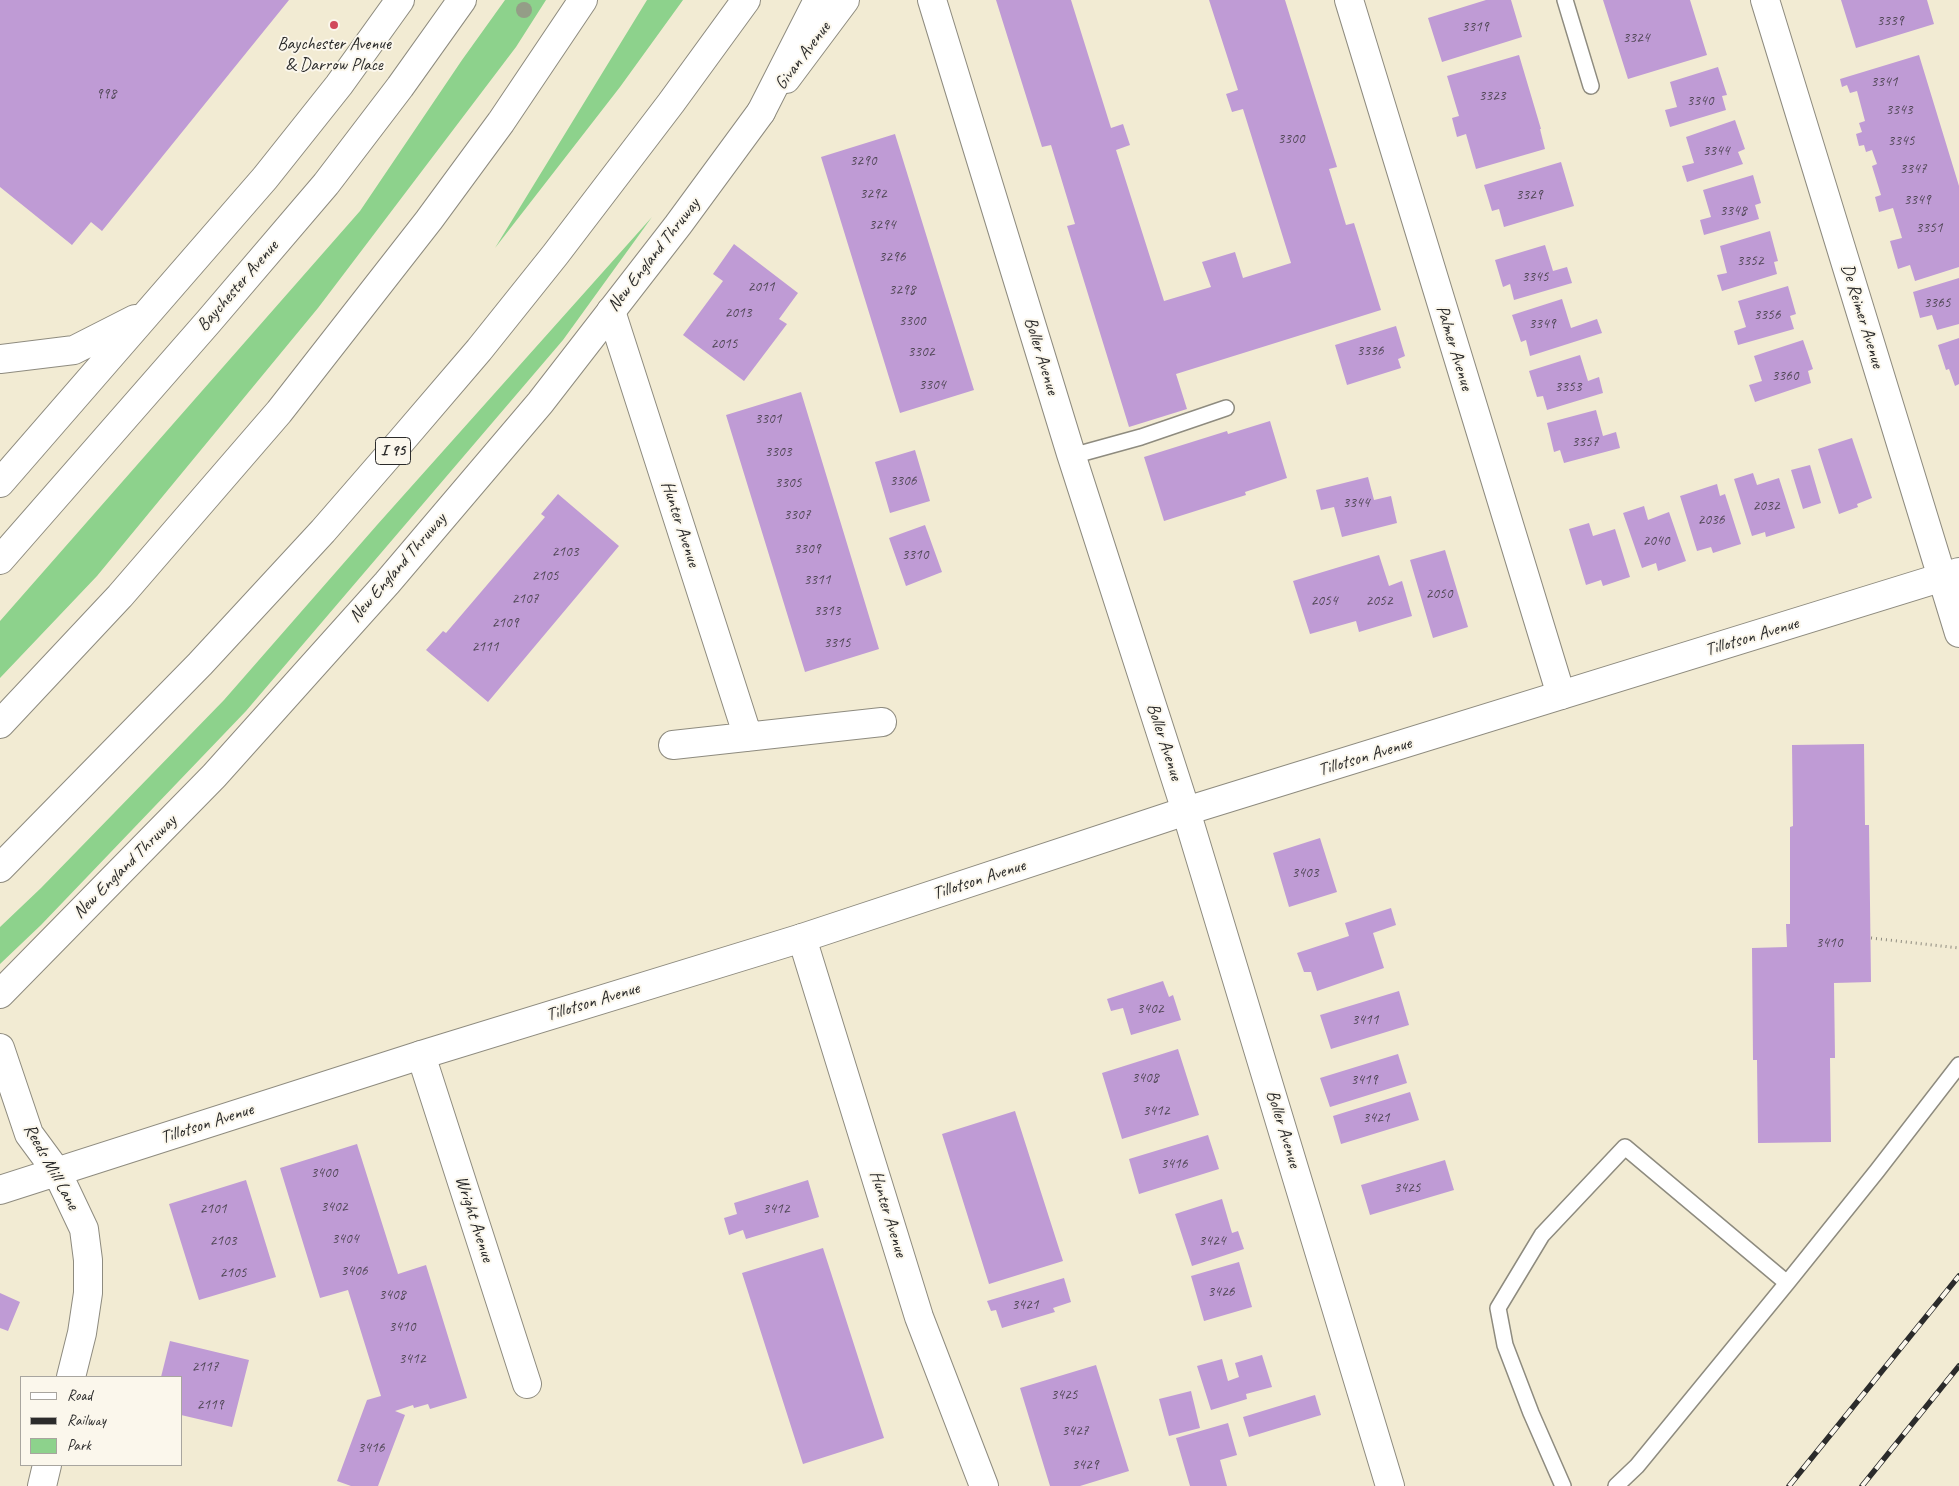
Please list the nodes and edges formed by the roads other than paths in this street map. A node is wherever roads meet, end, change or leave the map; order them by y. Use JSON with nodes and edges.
{"nodes":[{"id":1,"x":400,"y":0,"type":"edge"},
{"id":2,"x":462,"y":0,"type":"edge"},
{"id":3,"x":583,"y":0,"type":"edge"},
{"id":4,"x":746,"y":0,"type":"edge"},
{"id":5,"x":818,"y":0,"type":"edge"},
{"id":6,"x":846,"y":0,"type":"edge"},
{"id":7,"x":932,"y":0,"type":"edge"},
{"id":8,"x":1349,"y":0,"type":"edge"},
{"id":9,"x":1565,"y":0,"type":"edge"},
{"id":10,"x":1765,"y":0,"type":"edge"},
{"id":11,"x":1591,"y":86,"type":"dead end"},
{"id":12,"x":761,"y":112,"type":"junction"},
{"id":13,"x":611,"y":310,"type":"junction"},
{"id":14,"x":149,"y":311,"type":"junction"},
{"id":15,"x":0,"y":359,"type":"edge"},
{"id":16,"x":1226,"y":408,"type":"dead end"},
{"id":17,"x":1072,"y":456,"type":"junction"},
{"id":18,"x":0,"y":484,"type":"edge"},
{"id":19,"x":0,"y":560,"type":"edge"},
{"id":20,"x":1950,"y":575,"type":"edge"},
{"id":21,"x":1959,"y":633,"type":"edge"},
{"id":22,"x":1560,"y":695,"type":"junction"},
{"id":23,"x":882,"y":722,"type":"dead end"},
{"id":24,"x":0,"y":724,"type":"edge"},
{"id":25,"x":748,"y":737,"type":"junction"},
{"id":26,"x":673,"y":745,"type":"dead end"},
{"id":27,"x":1186,"y":811,"type":"junction"},
{"id":28,"x":0,"y":868,"type":"edge"},
{"id":29,"x":802,"y":938,"type":"junction"},
{"id":30,"x":0,"y":994,"type":"edge"},
{"id":31,"x":0,"y":1048,"type":"edge"},
{"id":32,"x":421,"y":1055,"type":"junction"},
{"id":33,"x":1959,"y":1065,"type":"edge"},
{"id":34,"x":57,"y":1172,"type":"junction"},
{"id":35,"x":0,"y":1190,"type":"edge"},
{"id":36,"x":1787,"y":1283,"type":"junction"},
{"id":37,"x":71,"y":1376,"type":"edge"},
{"id":38,"x":527,"y":1384,"type":"dead end"},
{"id":39,"x":47,"y":1466,"type":"edge"},
{"id":40,"x":42,"y":1486,"type":"edge"},
{"id":41,"x":984,"y":1486,"type":"edge"},
{"id":42,"x":1390,"y":1486,"type":"edge"},
{"id":43,"x":1564,"y":1486,"type":"edge"},
{"id":44,"x":1616,"y":1486,"type":"edge"}],
"edges":[{"from":1,"to":14,"type":"main road"},
{"from":2,"to":19,"type":"main road","name":"Baychester Avenue"},
{"from":3,"to":24,"type":"main road"},
{"from":4,"to":28,"type":"main road","number":"I 95"},
{"from":5,"to":12,"type":"main road"},
{"from":6,"to":12,"type":"main road","name":"Givan Avenue"},
{"from":7,"to":17,"type":"main road","name":"Boller Avenue"},
{"from":8,"to":22,"type":"main road","name":"Palmer Avenue"},
{"from":9,"to":11,"type":"lane"},
{"from":10,"to":20,"type":"main road","name":"De Reimer Avenue"},
{"from":12,"to":13,"type":"main road","name":"New England Thruway"},
{"from":13,"to":25,"type":"main road","name":"Hunter Avenue"},
{"from":13,"to":30,"type":"main road","name":"New England Thruway"},
{"from":14,"to":15,"type":"main road"},
{"from":14,"to":18,"type":"main road"},
{"from":16,"to":17,"type":"lane"},
{"from":17,"to":27,"type":"main road","name":"Boller Avenue"},
{"from":20,"to":21,"type":"main road","name":"De Reimer Avenue"},
{"from":20,"to":22,"type":"main road","name":"Tillotson Avenue"},
{"from":22,"to":27,"type":"main road","name":"Tillotson Avenue"},
{"from":23,"to":25,"type":"main road"},
{"from":25,"to":26,"type":"main road"},
{"from":27,"to":29,"type":"main road","name":"Tillotson Avenue"},
{"from":27,"to":42,"type":"main road","name":"Boller Avenue"},
{"from":29,"to":32,"type":"main road","name":"Tillotson Avenue"},
{"from":29,"to":41,"type":"main road","name":"Hunter Avenue"},
{"from":31,"to":34,"type":"main road","name":"Reeds Mill Lane"},
{"from":32,"to":34,"type":"main road","name":"Tillotson Avenue"},
{"from":32,"to":38,"type":"main road","name":"Wright Avenue"},
{"from":33,"to":36,"type":"lane"},
{"from":34,"to":35,"type":"main road","name":"Tillotson Avenue"},
{"from":34,"to":37,"type":"main road","name":"Reeds Mill Lane"},
{"from":36,"to":43,"type":"lane"},
{"from":36,"to":44,"type":"lane"},
{"from":39,"to":40,"type":"main road"}]}
